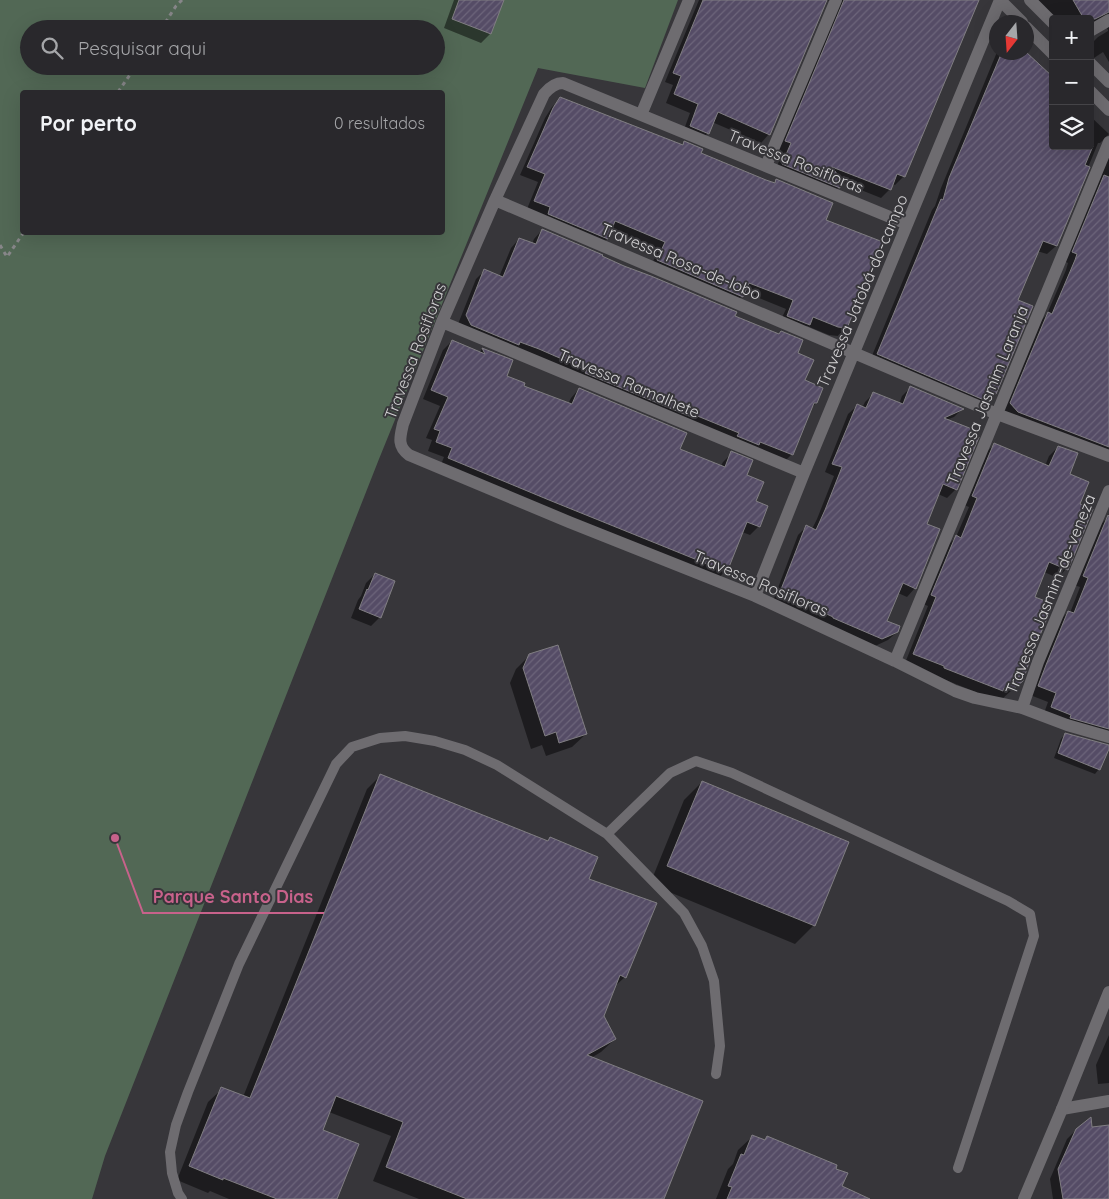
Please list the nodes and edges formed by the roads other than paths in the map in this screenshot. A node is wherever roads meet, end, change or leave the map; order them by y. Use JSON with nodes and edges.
{"nodes":[{"id":1,"x":689,"y":0,"type":"edge"},
{"id":2,"x":836,"y":0,"type":"edge"},
{"id":3,"x":1000,"y":0,"type":"edge"},
{"id":4,"x":1030,"y":0,"type":"edge"},
{"id":5,"x":1015,"y":15,"type":"edge"},
{"id":6,"x":1049,"y":19,"type":"edge"},
{"id":7,"x":1109,"y":20,"type":"edge"},
{"id":8,"x":1094,"y":29,"type":"edge"},
{"id":9,"x":1034,"y":35,"type":"edge"},
{"id":10,"x":1049,"y":50,"type":"edge"},
{"id":11,"x":1094,"y":67,"type":"edge"},
{"id":12,"x":1109,"y":82,"type":"edge"},
{"id":13,"x":1094,"y":95,"type":"edge"},
{"id":14,"x":1109,"y":110,"type":"edge"},
{"id":15,"x":641,"y":115,"type":"junction"},
{"id":16,"x":1109,"y":142,"type":"edge"},
{"id":17,"x":766,"y":166,"type":"junction"},
{"id":18,"x":495,"y":200,"type":"junction"},
{"id":19,"x":907,"y":224,"type":"junction"},
{"id":20,"x":442,"y":322,"type":"junction"},
{"id":21,"x":854,"y":352,"type":"junction"},
{"id":22,"x":997,"y":414,"type":"junction"},
{"id":23,"x":1109,"y":456,"type":"edge"},
{"id":24,"x":804,"y":473,"type":"junction"},
{"id":25,"x":1109,"y":491,"type":"edge"},
{"id":26,"x":754,"y":596,"type":"junction"},
{"id":27,"x":895,"y":661,"type":"junction"},
{"id":28,"x":1022,"y":708,"type":"junction"},
{"id":29,"x":1109,"y":737,"type":"edge"},
{"id":30,"x":607,"y":834,"type":"junction"},
{"id":31,"x":1109,"y":992,"type":"edge"},
{"id":32,"x":716,"y":1074,"type":"dead end"},
{"id":33,"x":1109,"y":1101,"type":"edge"},
{"id":34,"x":1062,"y":1109,"type":"junction"},
{"id":35,"x":958,"y":1168,"type":"dead end"},
{"id":36,"x":182,"y":1199,"type":"edge"},
{"id":37,"x":1024,"y":1199,"type":"edge"}],
"edges":[{"from":1,"to":15,"type":"street"},
{"from":2,"to":17,"type":"street"},
{"from":3,"to":5,"type":"street"},
{"from":3,"to":19,"type":"street","name":"Travessa Jatobá-do-campo"},
{"from":4,"to":6,"type":"street"},
{"from":7,"to":8,"type":"street"},
{"from":9,"to":10,"type":"street"},
{"from":11,"to":12,"type":"street"},
{"from":13,"to":14,"type":"street"},
{"from":15,"to":17,"type":"street","name":"Travessa Rosifloras"},
{"from":15,"to":18,"type":"street","name":"Travessa Rosifloras"},
{"from":16,"to":22,"type":"street","name":"Travessa Jasmim Laranja"},
{"from":17,"to":19,"type":"street","name":"Travessa Rosifloras"},
{"from":18,"to":20,"type":"street","name":"Travessa Rosifloras"},
{"from":18,"to":21,"type":"street","name":"Travessa Rosa-de-lobo"},
{"from":19,"to":21,"type":"street","name":"Travessa Jatobá-do-campo"},
{"from":20,"to":24,"type":"street","name":"Travessa Ramalhete"},
{"from":20,"to":26,"type":"street","name":"Travessa Rosifloras"},
{"from":21,"to":22,"type":"street","name":"Travessa Rosa-de-lobo"},
{"from":21,"to":24,"type":"street","name":"Travessa Jatobá-do-campo"},
{"from":22,"to":23,"type":"street","name":"Travessa Rosa-de-lobo"},
{"from":22,"to":27,"type":"street","name":"Travessa Jasmim Laranja"},
{"from":24,"to":26,"type":"street","name":"Travessa Jatobá-do-campo"},
{"from":25,"to":28,"type":"street","name":"Travessa Jasmim-de-veneza"},
{"from":26,"to":27,"type":"street","name":"Travessa Rosifloras"},
{"from":27,"to":28,"type":"street","name":"Travessa Rosifloras"},
{"from":28,"to":29,"type":"street","name":"Travessa Rosifloras"},
{"from":30,"to":32,"type":"lane"},
{"from":30,"to":35,"type":"lane"},
{"from":30,"to":36,"type":"lane"},
{"from":31,"to":34,"type":"street"},
{"from":33,"to":34,"type":"street"},
{"from":34,"to":37,"type":"street"}]}
